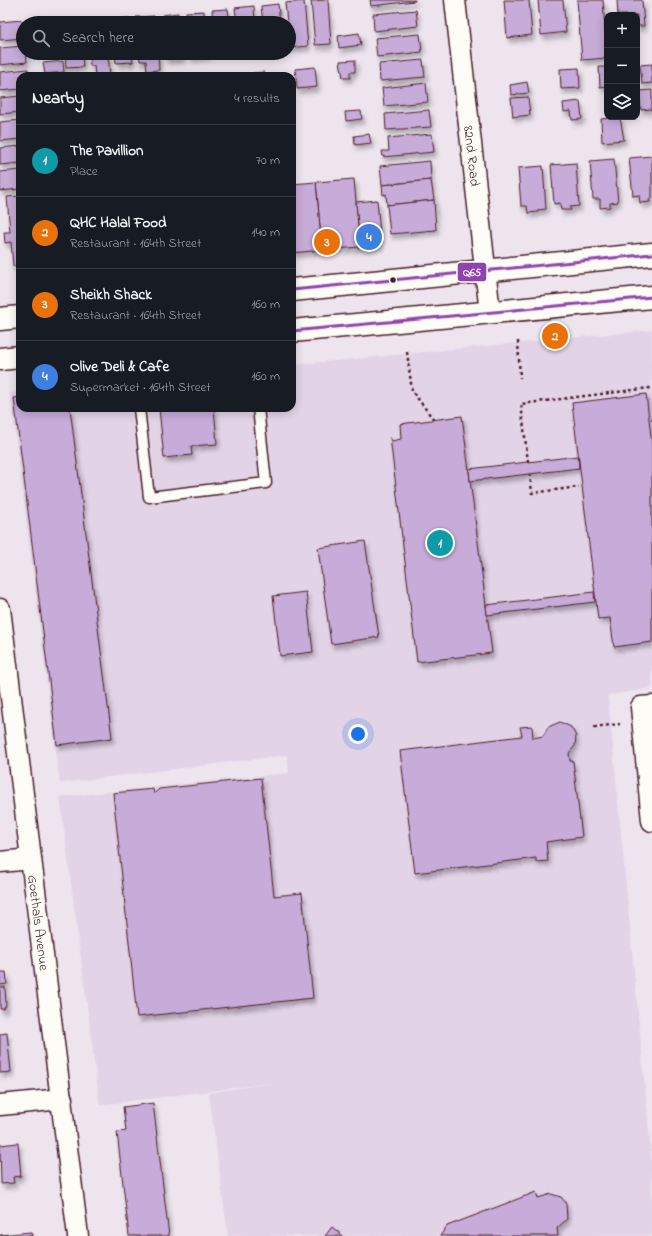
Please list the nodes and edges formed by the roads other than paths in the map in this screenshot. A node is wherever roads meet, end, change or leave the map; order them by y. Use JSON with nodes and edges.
{"nodes":[{"id":1,"x":455,"y":0,"type":"edge"},
{"id":2,"x":652,"y":254,"type":"edge"},
{"id":3,"x":486,"y":272,"type":"junction"},
{"id":4,"x":296,"y":290,"type":"edge"},
{"id":5,"x":652,"y":297,"type":"edge"},
{"id":6,"x":490,"y":313,"type":"junction"},
{"id":7,"x":16,"y":317,"type":"edge"},
{"id":8,"x":0,"y":319,"type":"edge"},
{"id":9,"x":296,"y":331,"type":"edge"},
{"id":10,"x":16,"y":357,"type":"edge"},
{"id":11,"x":0,"y":359,"type":"edge"},
{"id":12,"x":139,"y":412,"type":"edge"},
{"id":13,"x":258,"y":412,"type":"edge"},
{"id":14,"x":0,"y":613,"type":"edge"},
{"id":15,"x":647,"y":706,"type":"edge"},
{"id":16,"x":652,"y":821,"type":"edge"},
{"id":17,"x":31,"y":859,"type":"junction"},
{"id":18,"x":0,"y":862,"type":"edge"},
{"id":19,"x":62,"y":1099,"type":"junction"},
{"id":20,"x":0,"y":1105,"type":"edge"},
{"id":21,"x":78,"y":1236,"type":"edge"}],
"edges":[{"from":1,"to":3,"type":"street","name":"82nd Road"},
{"from":2,"to":3,"type":"street"},
{"from":3,"to":4,"type":"street"},
{"from":3,"to":6,"type":"street","name":"82nd Road"},
{"from":5,"to":6,"type":"street"},
{"from":6,"to":9,"type":"street"},
{"from":7,"to":8,"type":"street"},
{"from":10,"to":11,"type":"street"},
{"from":12,"to":13,"type":"lane"},
{"from":14,"to":17,"type":"street","name":"Goethals Avenue"},
{"from":15,"to":16,"type":"street"},
{"from":17,"to":18,"type":"street"},
{"from":17,"to":19,"type":"street","name":"Goethals Avenue"},
{"from":19,"to":20,"type":"street"},
{"from":19,"to":21,"type":"street","name":"Goethals Avenue"}]}
